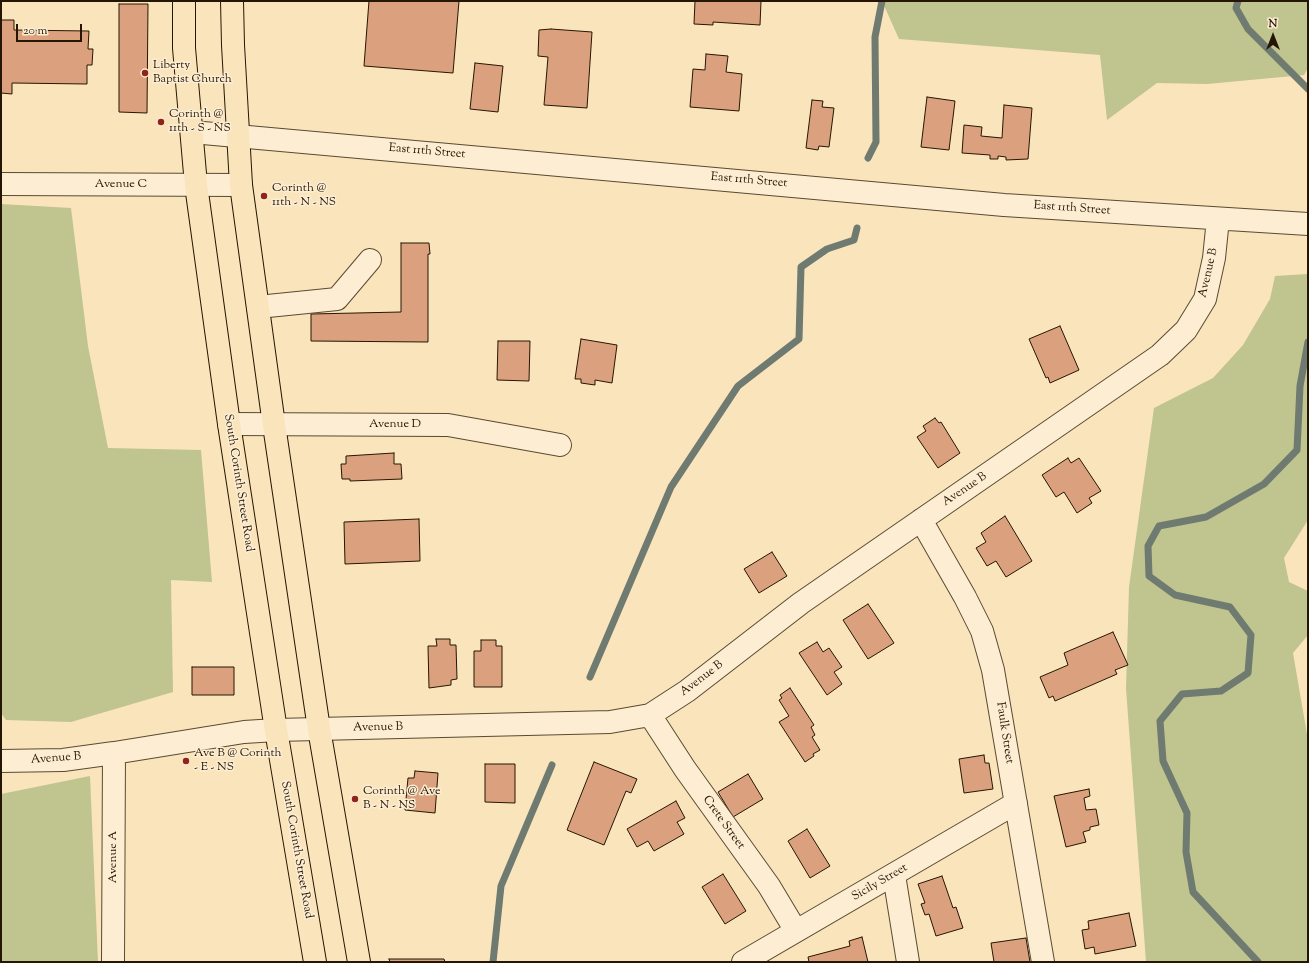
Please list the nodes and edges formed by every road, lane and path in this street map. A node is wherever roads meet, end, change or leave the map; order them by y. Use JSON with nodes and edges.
{"nodes":[{"id":1,"x":184,"y":1,"type":"edge"},
{"id":2,"x":232,"y":1,"type":"edge"},
{"id":3,"x":192,"y":132,"type":"junction"},
{"id":4,"x":238,"y":135,"type":"junction"},
{"id":5,"x":1,"y":184,"type":"edge"},
{"id":6,"x":196,"y":185,"type":"junction"},
{"id":7,"x":241,"y":185,"type":"junction"},
{"id":8,"x":1218,"y":219,"type":"junction"},
{"id":9,"x":1308,"y":224,"type":"edge"},
{"id":10,"x":370,"y":260,"type":"dead end"},
{"id":11,"x":258,"y":307,"type":"junction"},
{"id":12,"x":229,"y":424,"type":"junction"},
{"id":13,"x":274,"y":425,"type":"junction"},
{"id":14,"x":560,"y":445,"type":"dead end"},
{"id":15,"x":921,"y":520,"type":"junction"},
{"id":16,"x":650,"y":715,"type":"junction"},
{"id":17,"x":319,"y":729,"type":"junction"},
{"id":18,"x":276,"y":730,"type":"junction"},
{"id":19,"x":114,"y":753,"type":"junction"},
{"id":20,"x":1,"y":762,"type":"edge"},
{"id":21,"x":1016,"y":803,"type":"junction"},
{"id":22,"x":894,"y":875,"type":"junction"},
{"id":23,"x":796,"y":931,"type":"junction"},
{"id":24,"x":113,"y":962,"type":"edge"},
{"id":25,"x":315,"y":962,"type":"edge"},
{"id":26,"x":358,"y":962,"type":"edge"},
{"id":27,"x":743,"y":962,"type":"edge"},
{"id":28,"x":908,"y":962,"type":"edge"},
{"id":29,"x":1043,"y":962,"type":"edge"}],
"edges":[{"from":1,"to":3,"type":"main road","name":"South Corinth Street Road"},
{"from":2,"to":4,"type":"main road"},
{"from":3,"to":4,"type":"street","name":"East 11th Street"},
{"from":3,"to":6,"type":"main road","name":"South Corinth Street Road"},
{"from":4,"to":7,"type":"main road"},
{"from":4,"to":8,"type":"street","name":"East 11th Street"},
{"from":5,"to":6,"type":"street","name":"Avenue C"},
{"from":6,"to":7,"type":"street","name":"Avenue C"},
{"from":6,"to":12,"type":"main road","name":"South Corinth Street Road"},
{"from":7,"to":11,"type":"main road"},
{"from":8,"to":9,"type":"street","name":"East 11th Street"},
{"from":8,"to":15,"type":"street","name":"Avenue B"},
{"from":10,"to":11,"type":"street"},
{"from":11,"to":13,"type":"main road"},
{"from":12,"to":13,"type":"street","name":"Avenue D"},
{"from":12,"to":18,"type":"main road","name":"South Corinth Street Road"},
{"from":13,"to":14,"type":"street","name":"Avenue D"},
{"from":13,"to":17,"type":"main road"},
{"from":15,"to":16,"type":"street","name":"Avenue B"},
{"from":15,"to":21,"type":"street","name":"Faulk Street"},
{"from":16,"to":17,"type":"street","name":"Avenue B"},
{"from":16,"to":23,"type":"street","name":"Crete Street"},
{"from":17,"to":18,"type":"street","name":"Avenue B"},
{"from":17,"to":26,"type":"main road"},
{"from":18,"to":19,"type":"street","name":"Avenue B"},
{"from":18,"to":25,"type":"main road","name":"South Corinth Street Road"},
{"from":19,"to":20,"type":"street","name":"Avenue B"},
{"from":19,"to":24,"type":"street","name":"Avenue A"},
{"from":21,"to":22,"type":"street","name":"Sicily Street"},
{"from":21,"to":29,"type":"street","name":"Faulk Street"},
{"from":22,"to":23,"type":"street","name":"Sicily Street"},
{"from":22,"to":28,"type":"street"},
{"from":23,"to":27,"type":"street","name":"Sicily Street"}]}
